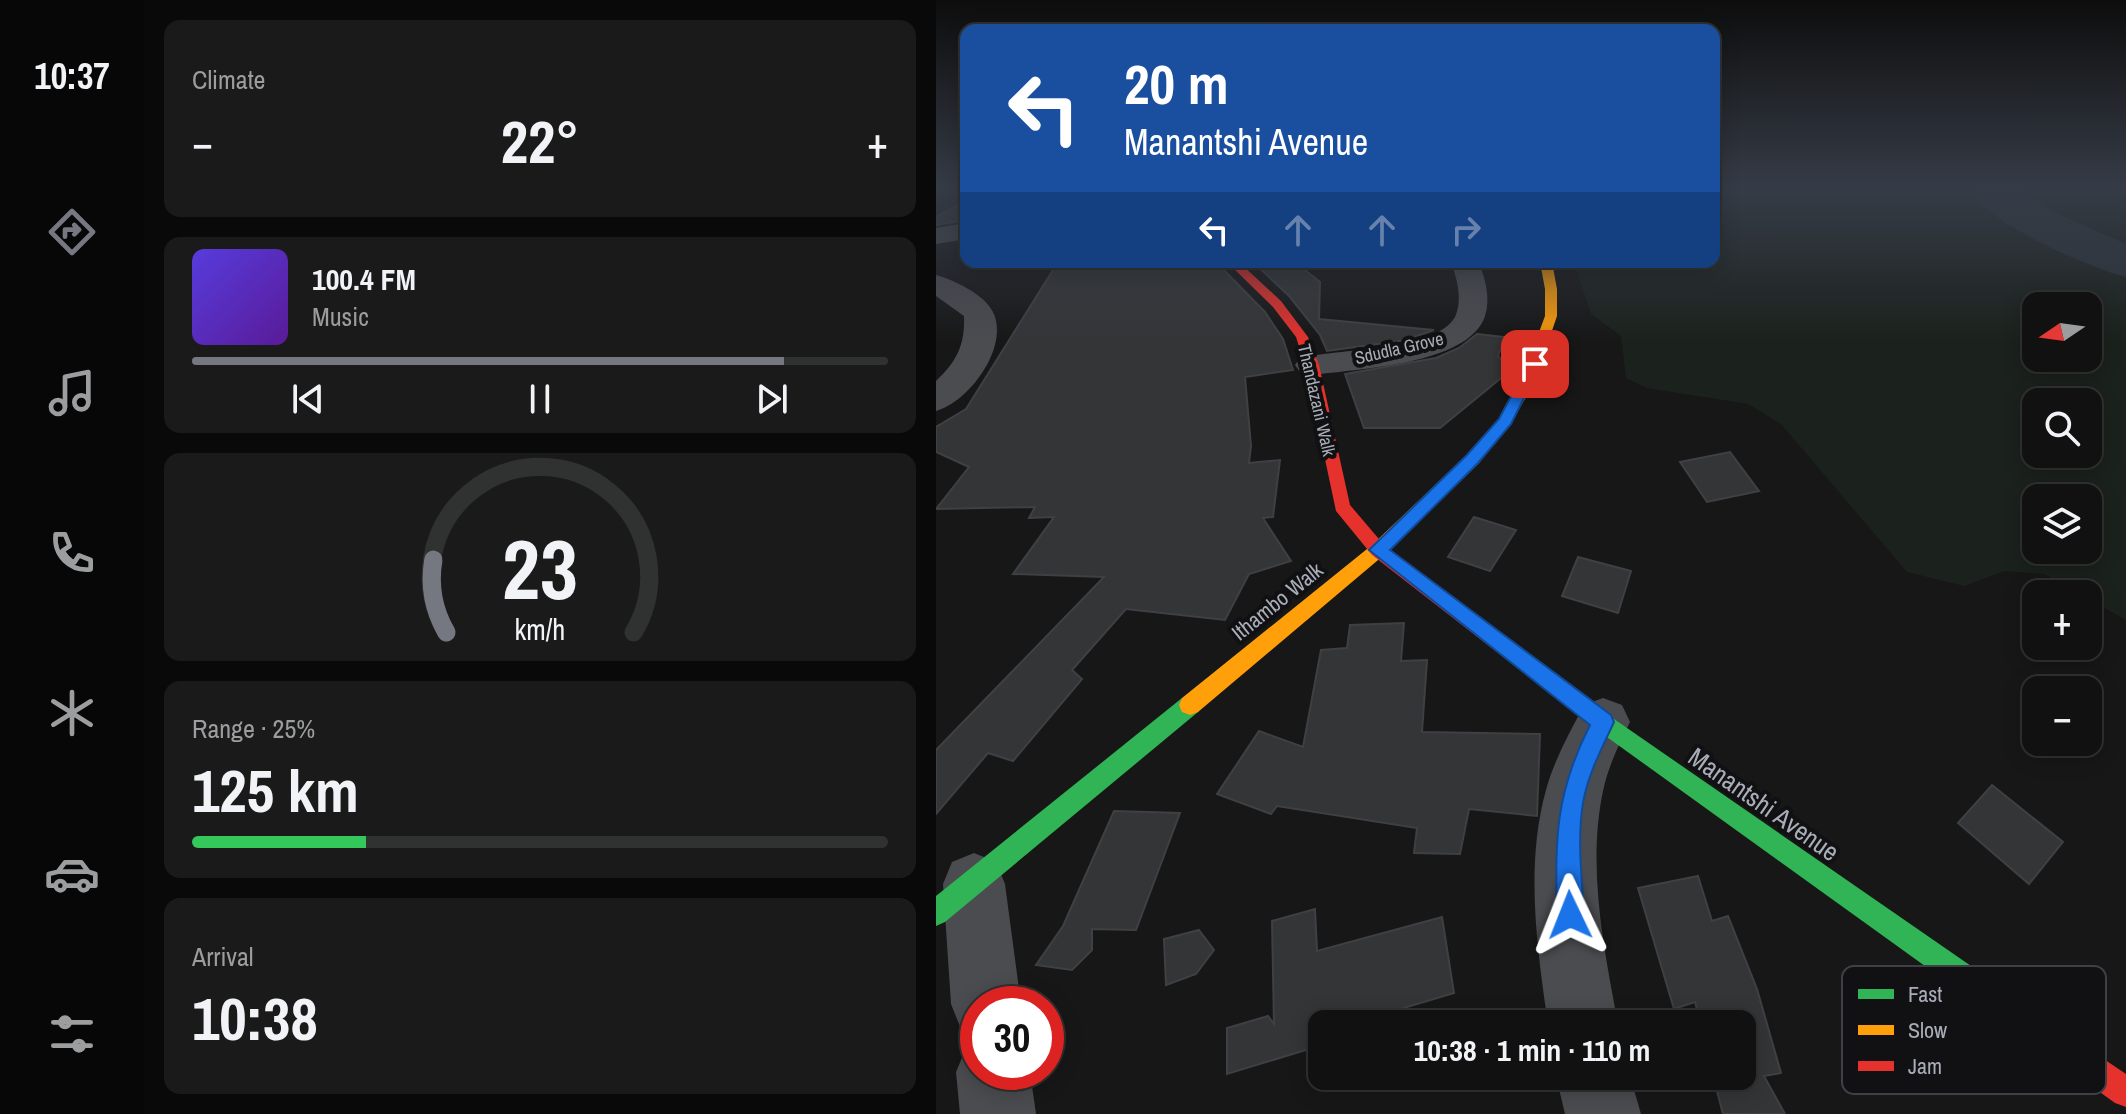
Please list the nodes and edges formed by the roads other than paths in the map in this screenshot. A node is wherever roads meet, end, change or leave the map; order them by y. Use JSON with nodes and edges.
{"nodes":[{"id":1,"x":1241,"y":268,"type":"edge"},
{"id":2,"x":1467,"y":268,"type":"edge"},
{"id":3,"x":1547,"y":268,"type":"edge"},
{"id":4,"x":936,"y":284,"type":"edge"},
{"id":5,"x":1312,"y":365,"type":"junction"},
{"id":6,"x":936,"y":400,"type":"edge"},
{"id":7,"x":1378,"y":550,"type":"junction"},
{"id":8,"x":1603,"y":722,"type":"junction"},
{"id":9,"x":955,"y":898,"type":"edge"},
{"id":10,"x":1948,"y":966,"type":"edge"},
{"id":11,"x":981,"y":986,"type":"edge"},
{"id":12,"x":1581,"y":1010,"type":"edge"},
{"id":13,"x":2106,"y":1078,"type":"edge"},
{"id":14,"x":995,"y":1090,"type":"edge"},
{"id":15,"x":1597,"y":1090,"type":"edge"},
{"id":16,"x":2126,"y":1092,"type":"edge"},
{"id":17,"x":998,"y":1114,"type":"edge"},
{"id":18,"x":1603,"y":1114,"type":"edge"}],
"edges":[{"from":1,"to":5,"type":"street","name":"Thandazani Walk"},
{"from":2,"to":5,"type":"street","name":"Sdudla Grove"},
{"from":3,"to":7,"type":"street","name":"Ithambo Walk"},
{"from":4,"to":6,"type":"street"},
{"from":5,"to":7,"type":"street","name":"Thandazani Walk"},
{"from":7,"to":8,"type":"street","name":"Manantshi Avenue"},
{"from":7,"to":9,"type":"street","name":"Ithambo Walk"},
{"from":8,"to":10,"type":"street","name":"Manantshi Avenue"},
{"from":8,"to":12,"type":"street"},
{"from":9,"to":11,"type":"street"},
{"from":13,"to":16,"type":"street","name":"Manantshi Avenue"},
{"from":14,"to":17,"type":"street"},
{"from":15,"to":18,"type":"street"}]}
